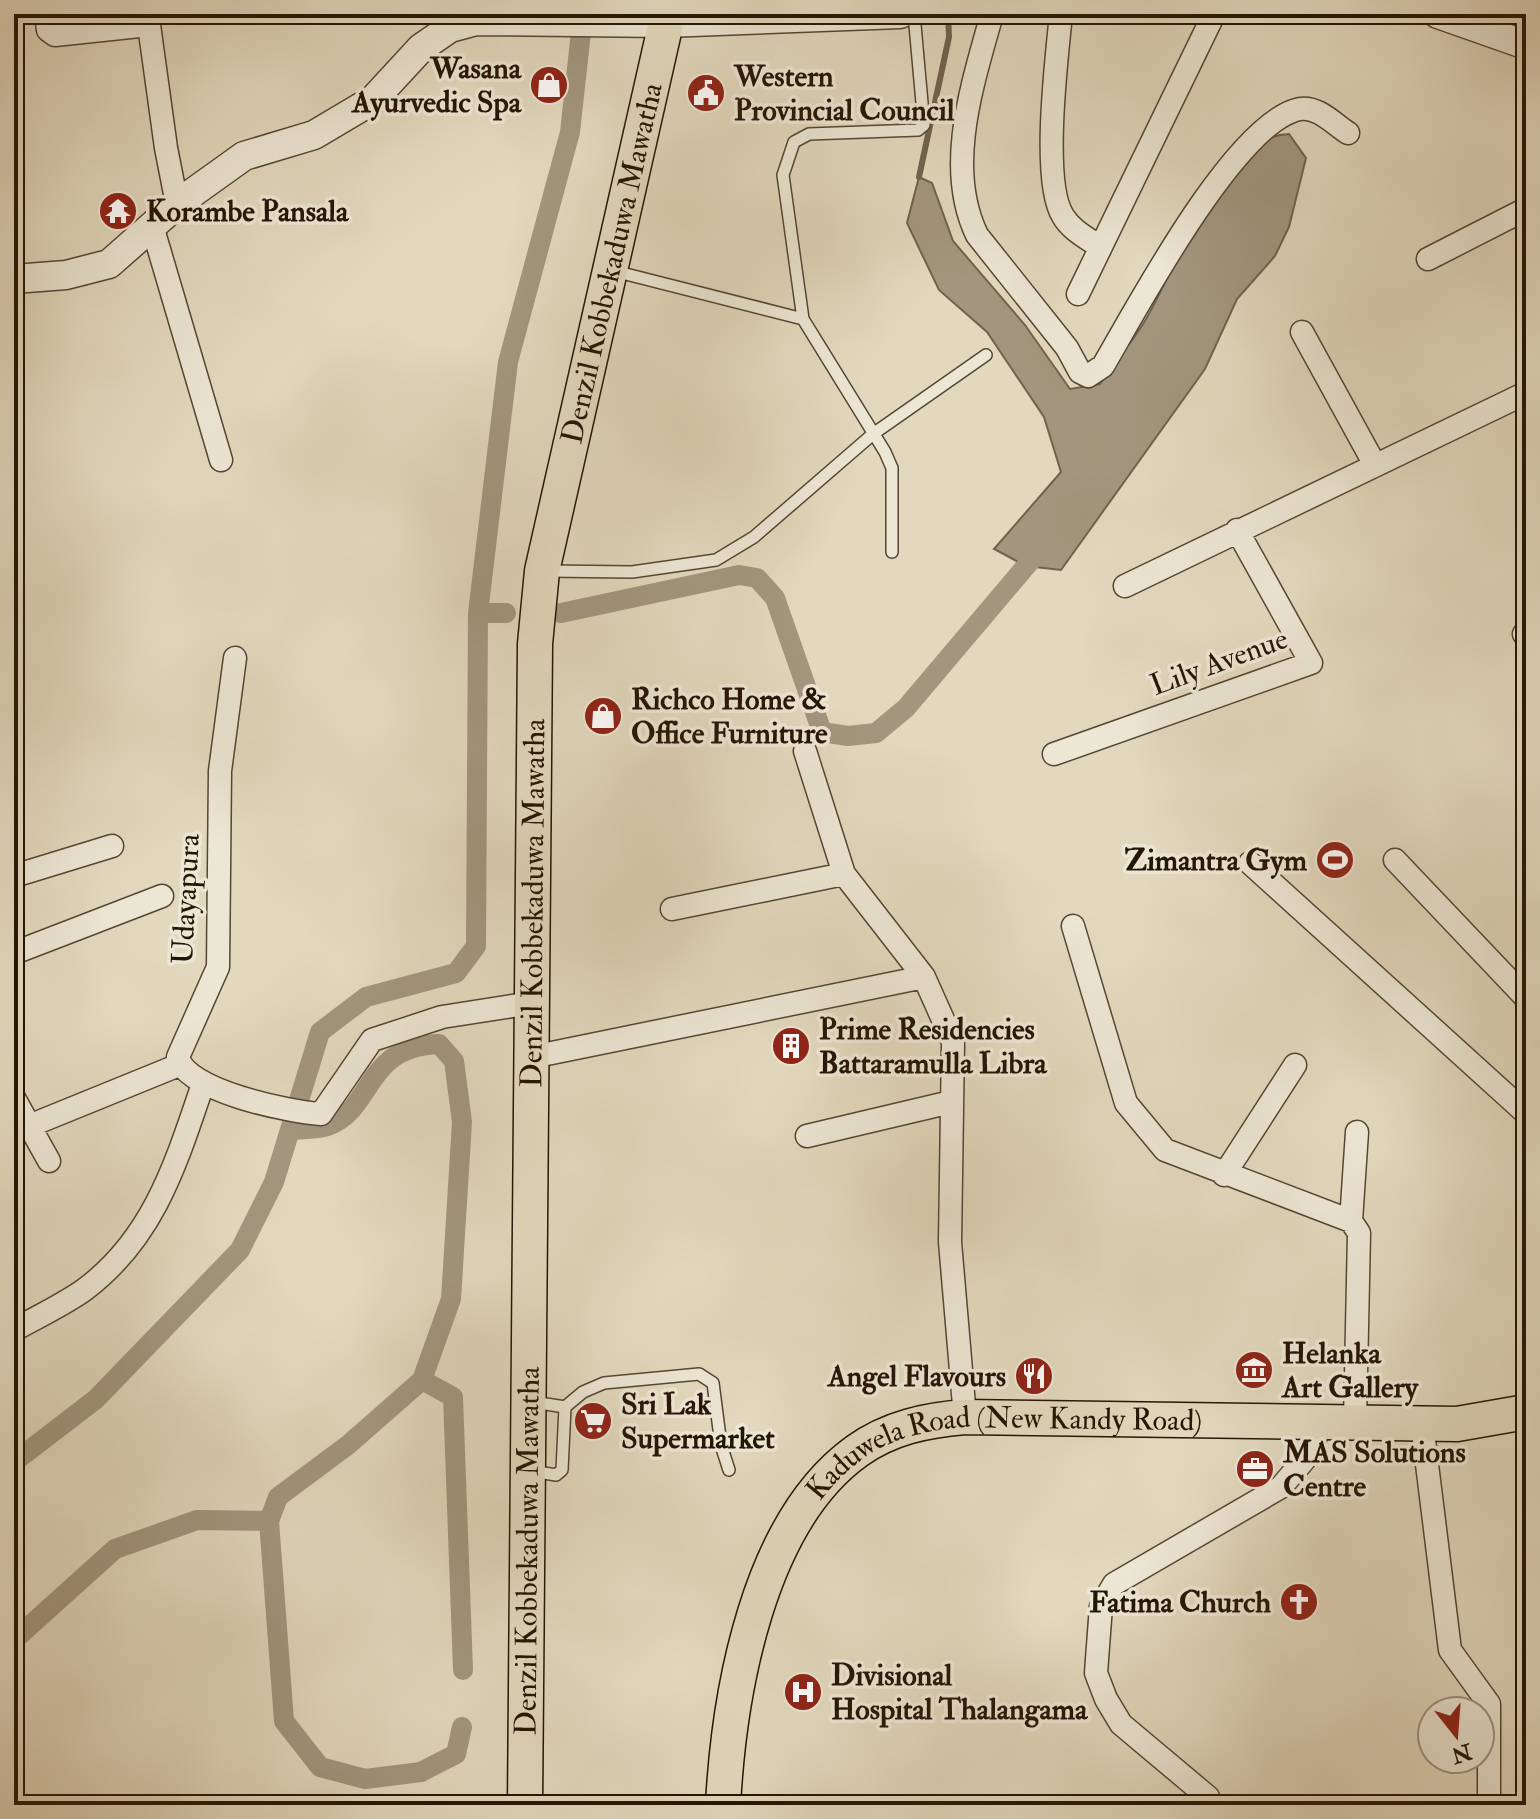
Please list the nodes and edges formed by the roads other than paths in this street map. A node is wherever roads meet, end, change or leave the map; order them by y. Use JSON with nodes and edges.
{"nodes":[{"id":1,"x":46,"y":14,"type":"edge"},
{"id":2,"x":900,"y":14,"type":"edge"},
{"id":3,"x":914,"y":14,"type":"edge"},
{"id":4,"x":992,"y":14,"type":"edge"},
{"id":5,"x":1061,"y":14,"type":"edge"},
{"id":6,"x":1214,"y":14,"type":"edge"},
{"id":7,"x":1438,"y":14,"type":"edge"},
{"id":8,"x":667,"y":19,"type":"edge"},
{"id":9,"x":449,"y":21,"type":"edge"},
{"id":10,"x":1526,"y":45,"type":"edge"},
{"id":11,"x":1348,"y":133,"type":"dead end"},
{"id":12,"x":177,"y":204,"type":"junction"},
{"id":13,"x":1526,"y":209,"type":"edge"},
{"id":14,"x":153,"y":229,"type":"junction"},
{"id":15,"x":1100,"y":247,"type":"junction"},
{"id":16,"x":1428,"y":259,"type":"dead end"},
{"id":17,"x":611,"y":270,"type":"junction"},
{"id":18,"x":14,"y":279,"type":"edge"},
{"id":19,"x":1078,"y":294,"type":"dead end"},
{"id":20,"x":803,"y":319,"type":"junction"},
{"id":21,"x":1302,"y":332,"type":"dead end"},
{"id":22,"x":986,"y":355,"type":"dead end"},
{"id":23,"x":1526,"y":393,"type":"edge"},
{"id":24,"x":873,"y":434,"type":"junction"},
{"id":25,"x":221,"y":460,"type":"dead end"},
{"id":26,"x":1375,"y":465,"type":"junction"},
{"id":27,"x":1237,"y":530,"type":"junction"},
{"id":28,"x":892,"y":552,"type":"dead end"},
{"id":29,"x":542,"y":571,"type":"junction"},
{"id":30,"x":1125,"y":586,"type":"dead end"},
{"id":31,"x":235,"y":658,"type":"dead end"},
{"id":32,"x":805,"y":751,"type":"dead end"},
{"id":33,"x":1054,"y":754,"type":"dead end"},
{"id":34,"x":112,"y":846,"type":"dead end"},
{"id":35,"x":1395,"y":860,"type":"dead end"},
{"id":36,"x":1250,"y":863,"type":"dead end"},
{"id":37,"x":844,"y":874,"type":"junction"},
{"id":38,"x":14,"y":876,"type":"edge"},
{"id":39,"x":162,"y":896,"type":"dead end"},
{"id":40,"x":672,"y":909,"type":"dead end"},
{"id":41,"x":1073,"y":926,"type":"dead end"},
{"id":42,"x":14,"y":953,"type":"edge"},
{"id":43,"x":924,"y":977,"type":"junction"},
{"id":44,"x":1526,"y":998,"type":"edge"},
{"id":45,"x":532,"y":1003,"type":"junction"},
{"id":46,"x":532,"y":1057,"type":"junction"},
{"id":47,"x":179,"y":1065,"type":"junction"},
{"id":48,"x":1295,"y":1065,"type":"dead end"},
{"id":49,"x":203,"y":1084,"type":"junction"},
{"id":50,"x":14,"y":1098,"type":"edge"},
{"id":51,"x":951,"y":1102,"type":"junction"},
{"id":52,"x":1526,"y":1113,"type":"edge"},
{"id":53,"x":29,"y":1126,"type":"junction"},
{"id":54,"x":1357,"y":1132,"type":"dead end"},
{"id":55,"x":807,"y":1136,"type":"dead end"},
{"id":56,"x":49,"y":1161,"type":"dead end"},
{"id":57,"x":1224,"y":1175,"type":"junction"},
{"id":58,"x":1351,"y":1221,"type":"junction"},
{"id":59,"x":14,"y":1330,"type":"edge"},
{"id":60,"x":529,"y":1402,"type":"junction"},
{"id":61,"x":565,"y":1407,"type":"junction"},
{"id":62,"x":1526,"y":1412,"type":"edge"},
{"id":63,"x":965,"y":1417,"type":"junction"},
{"id":64,"x":1321,"y":1422,"type":"junction"},
{"id":65,"x":1355,"y":1422,"type":"junction"},
{"id":66,"x":1422,"y":1424,"type":"junction"},
{"id":67,"x":729,"y":1470,"type":"dead end"},
{"id":68,"x":528,"y":1471,"type":"junction"},
{"id":69,"x":1208,"y":1797,"type":"dead end"},
{"id":70,"x":525,"y":1805,"type":"edge"},
{"id":71,"x":723,"y":1805,"type":"edge"},
{"id":72,"x":1489,"y":1805,"type":"edge"}],
"edges":[{"from":1,"to":12,"type":"street"},
{"from":2,"to":8,"type":"street"},
{"from":3,"to":20,"type":"lane"},
{"from":4,"to":11,"type":"street"},
{"from":5,"to":15,"type":"street"},
{"from":6,"to":15,"type":"street"},
{"from":7,"to":10,"type":"street"},
{"from":8,"to":9,"type":"street"},
{"from":8,"to":17,"type":"main road","name":"Denzil Kobbekaduwa Mawatha"},
{"from":9,"to":12,"type":"street"},
{"from":12,"to":14,"type":"street"},
{"from":13,"to":16,"type":"street"},
{"from":14,"to":18,"type":"street"},
{"from":14,"to":25,"type":"street"},
{"from":15,"to":19,"type":"street"},
{"from":17,"to":20,"type":"lane"},
{"from":17,"to":29,"type":"main road","name":"Denzil Kobbekaduwa Mawatha"},
{"from":20,"to":24,"type":"lane"},
{"from":21,"to":26,"type":"street"},
{"from":22,"to":24,"type":"lane"},
{"from":23,"to":26,"type":"street"},
{"from":24,"to":28,"type":"lane"},
{"from":24,"to":29,"type":"lane"},
{"from":26,"to":27,"type":"street"},
{"from":27,"to":30,"type":"street"},
{"from":27,"to":33,"type":"street","name":"Lily Avenue"},
{"from":29,"to":45,"type":"main road","name":"Denzil Kobbekaduwa Mawatha"},
{"from":31,"to":47,"type":"street","name":"Udayapura"},
{"from":32,"to":37,"type":"street"},
{"from":34,"to":38,"type":"street"},
{"from":35,"to":44,"type":"street"},
{"from":36,"to":52,"type":"street"},
{"from":37,"to":40,"type":"street"},
{"from":37,"to":43,"type":"street"},
{"from":39,"to":42,"type":"street"},
{"from":41,"to":57,"type":"street"},
{"from":43,"to":46,"type":"street"},
{"from":43,"to":51,"type":"street"},
{"from":45,"to":46,"type":"main road","name":"Denzil Kobbekaduwa Mawatha"},
{"from":45,"to":49,"type":"street"},
{"from":46,"to":60,"type":"main road","name":"Denzil Kobbekaduwa Mawatha"},
{"from":47,"to":49,"type":"street"},
{"from":47,"to":53,"type":"street"},
{"from":48,"to":57,"type":"street"},
{"from":49,"to":59,"type":"street"},
{"from":50,"to":53,"type":"street"},
{"from":51,"to":55,"type":"street"},
{"from":51,"to":63,"type":"street"},
{"from":53,"to":56,"type":"street"},
{"from":54,"to":58,"type":"street"},
{"from":57,"to":58,"type":"street"},
{"from":58,"to":65,"type":"street"},
{"from":60,"to":61,"type":"lane"},
{"from":60,"to":68,"type":"main road","name":"Denzil Kobbekaduwa Mawatha"},
{"from":61,"to":67,"type":"lane"},
{"from":61,"to":68,"type":"lane"},
{"from":62,"to":66,"type":"main road","name":"Kaduwela Road (New Kandy Road)"},
{"from":63,"to":64,"type":"main road","name":"Kaduwela Road (New Kandy Road)"},
{"from":63,"to":71,"type":"main road","name":"Kaduwela Road (New Kandy Road)"},
{"from":64,"to":65,"type":"main road","name":"Kaduwela Road (New Kandy Road)"},
{"from":64,"to":69,"type":"street"},
{"from":65,"to":66,"type":"main road","name":"Kaduwela Road (New Kandy Road)"},
{"from":66,"to":72,"type":"street"},
{"from":68,"to":70,"type":"main road","name":"Denzil Kobbekaduwa Mawatha"}]}
